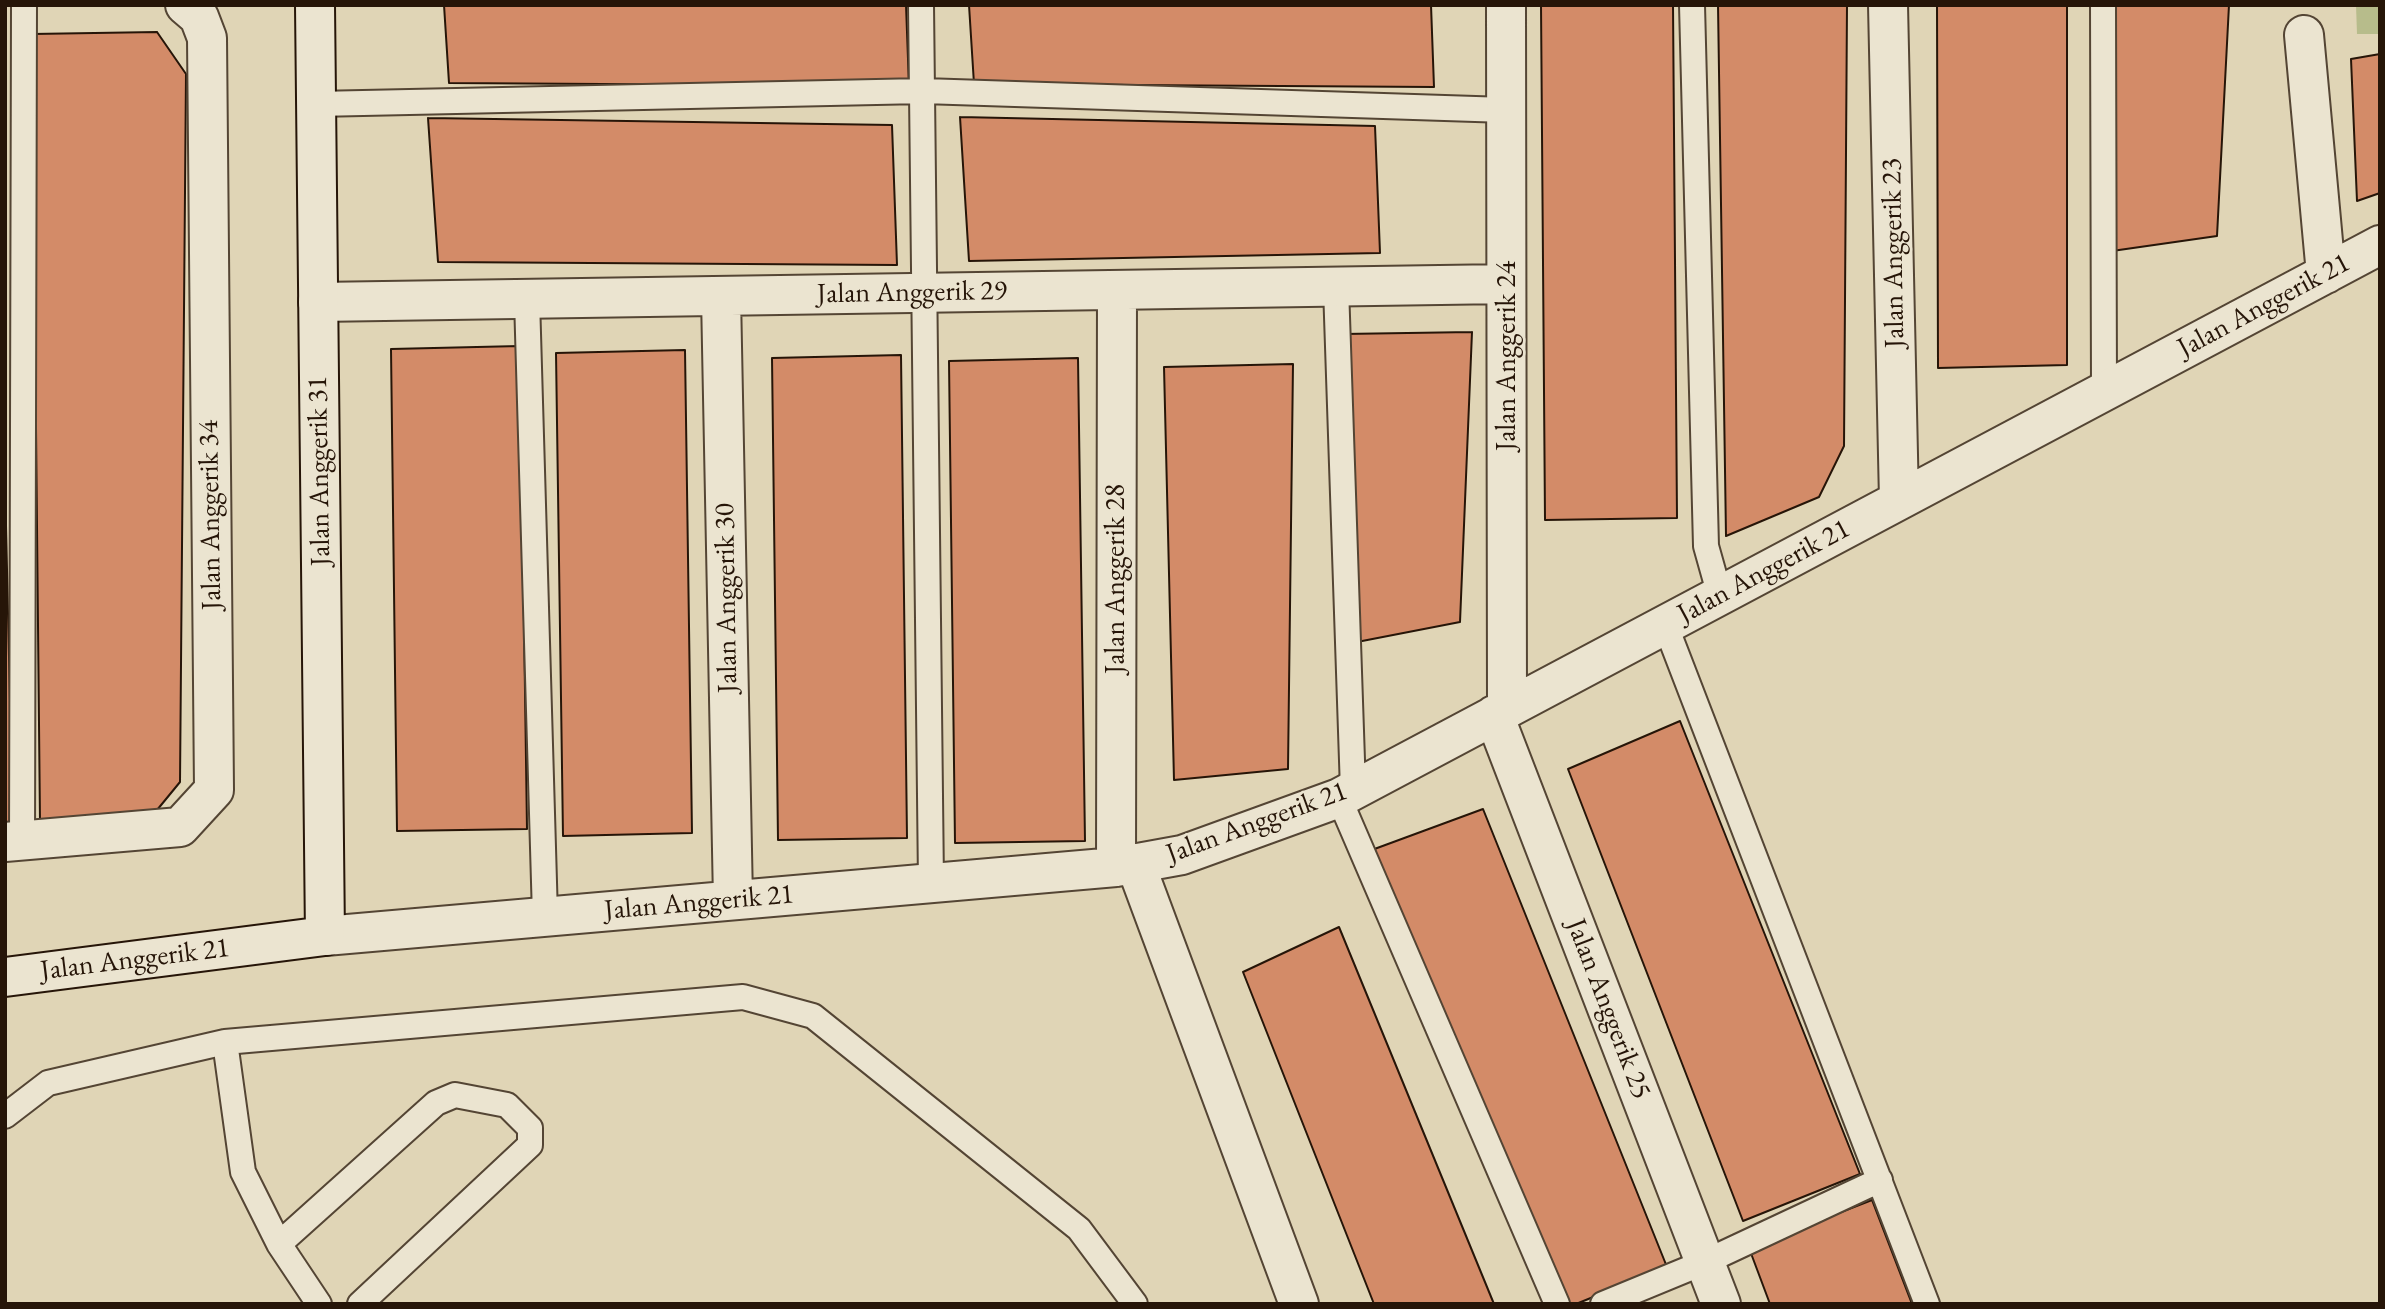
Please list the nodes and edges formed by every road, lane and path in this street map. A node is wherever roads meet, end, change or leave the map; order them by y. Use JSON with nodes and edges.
{"nodes":[{"id":1,"x":24,"y":5,"type":"edge"},
{"id":2,"x":315,"y":5,"type":"edge"},
{"id":3,"x":921,"y":5,"type":"edge"},
{"id":4,"x":1506,"y":5,"type":"edge"},
{"id":5,"x":1692,"y":5,"type":"edge"},
{"id":6,"x":1888,"y":5,"type":"edge"},
{"id":7,"x":2103,"y":5,"type":"edge"},
{"id":8,"x":192,"y":11,"type":"edge"},
{"id":9,"x":2304,"y":35,"type":"dead end"},
{"id":10,"x":922,"y":92,"type":"junction"},
{"id":11,"x":316,"y":104,"type":"junction"},
{"id":12,"x":1506,"y":110,"type":"junction"},
{"id":13,"x":2380,"y":245,"type":"edge"},
{"id":14,"x":2326,"y":274,"type":"junction"},
{"id":15,"x":1506,"y":285,"type":"junction"},
{"id":16,"x":1336,"y":287,"type":"junction"},
{"id":17,"x":1117,"y":290,"type":"junction"},
{"id":18,"x":924,"y":293,"type":"junction"},
{"id":19,"x":722,"y":296,"type":"junction"},
{"id":20,"x":527,"y":299,"type":"junction"},
{"id":21,"x":318,"y":302,"type":"junction"},
{"id":22,"x":2104,"y":391,"type":"junction"},
{"id":23,"x":1899,"y":500,"type":"junction"},
{"id":24,"x":1720,"y":596,"type":"junction"},
{"id":25,"x":1665,"y":624,"type":"junction"},
{"id":26,"x":1501,"y":711,"type":"junction"},
{"id":27,"x":1346,"y":794,"type":"junction"},
{"id":28,"x":14,"y":841,"type":"edge"},
{"id":29,"x":1125,"y":865,"type":"junction"},
{"id":30,"x":931,"y":883,"type":"junction"},
{"id":31,"x":733,"y":900,"type":"junction"},
{"id":32,"x":545,"y":916,"type":"junction"},
{"id":33,"x":325,"y":936,"type":"junction"},
{"id":34,"x":5,"y":977,"type":"edge"},
{"id":35,"x":225,"y":1042,"type":"junction"},
{"id":36,"x":5,"y":1116,"type":"edge"},
{"id":37,"x":1880,"y":1180,"type":"junction"},
{"id":38,"x":279,"y":1244,"type":"junction"},
{"id":39,"x":1705,"y":1262,"type":"junction"},
{"id":40,"x":319,"y":1304,"type":"edge"},
{"id":41,"x":360,"y":1304,"type":"edge"},
{"id":42,"x":1135,"y":1304,"type":"edge"},
{"id":43,"x":1299,"y":1304,"type":"edge"},
{"id":44,"x":1557,"y":1304,"type":"edge"},
{"id":45,"x":1603,"y":1304,"type":"edge"},
{"id":46,"x":1721,"y":1304,"type":"edge"},
{"id":47,"x":1927,"y":1304,"type":"edge"}],
"edges":[{"from":1,"to":28,"type":"lane"},
{"from":2,"to":11,"type":"street","name":"Jalan Anggerik 31"},
{"from":3,"to":10,"type":"lane"},
{"from":4,"to":12,"type":"street","name":"Jalan Anggerik 24"},
{"from":5,"to":24,"type":"lane"},
{"from":6,"to":23,"type":"street","name":"Jalan Anggerik 23"},
{"from":7,"to":22,"type":"lane"},
{"from":8,"to":28,"type":"street","name":"Jalan Anggerik 34"},
{"from":9,"to":14,"type":"street"},
{"from":10,"to":11,"type":"lane"},
{"from":10,"to":12,"type":"lane"},
{"from":10,"to":18,"type":"lane"},
{"from":11,"to":21,"type":"street","name":"Jalan Anggerik 31"},
{"from":12,"to":15,"type":"street","name":"Jalan Anggerik 24"},
{"from":13,"to":14,"type":"street","name":"Jalan Anggerik 21"},
{"from":14,"to":22,"type":"street","name":"Jalan Anggerik 21"},
{"from":15,"to":16,"type":"street","name":"Jalan Anggerik 29"},
{"from":15,"to":26,"type":"street","name":"Jalan Anggerik 24"},
{"from":16,"to":17,"type":"street","name":"Jalan Anggerik 29"},
{"from":16,"to":27,"type":"lane"},
{"from":17,"to":18,"type":"street","name":"Jalan Anggerik 29"},
{"from":17,"to":29,"type":"street","name":"Jalan Anggerik 28"},
{"from":18,"to":19,"type":"street","name":"Jalan Anggerik 29"},
{"from":18,"to":30,"type":"lane"},
{"from":19,"to":20,"type":"street","name":"Jalan Anggerik 29"},
{"from":19,"to":31,"type":"street","name":"Jalan Anggerik 30"},
{"from":20,"to":21,"type":"street","name":"Jalan Anggerik 29"},
{"from":20,"to":32,"type":"lane"},
{"from":21,"to":33,"type":"street","name":"Jalan Anggerik 31"},
{"from":22,"to":23,"type":"street","name":"Jalan Anggerik 21"},
{"from":23,"to":24,"type":"street","name":"Jalan Anggerik 21"},
{"from":24,"to":25,"type":"street","name":"Jalan Anggerik 21"},
{"from":25,"to":26,"type":"street","name":"Jalan Anggerik 21"},
{"from":25,"to":37,"type":"lane"},
{"from":26,"to":27,"type":"street","name":"Jalan Anggerik 21"},
{"from":26,"to":39,"type":"street","name":"Jalan Anggerik 25"},
{"from":27,"to":29,"type":"street","name":"Jalan Anggerik 21"},
{"from":27,"to":44,"type":"lane"},
{"from":29,"to":30,"type":"street","name":"Jalan Anggerik 21"},
{"from":29,"to":43,"type":"street"},
{"from":30,"to":31,"type":"street","name":"Jalan Anggerik 21"},
{"from":31,"to":32,"type":"street","name":"Jalan Anggerik 21"},
{"from":32,"to":33,"type":"street","name":"Jalan Anggerik 21"},
{"from":33,"to":34,"type":"street","name":"Jalan Anggerik 21"},
{"from":35,"to":36,"type":"lane"},
{"from":35,"to":38,"type":"lane"},
{"from":35,"to":42,"type":"lane"},
{"from":37,"to":39,"type":"lane"},
{"from":37,"to":47,"type":"lane"},
{"from":38,"to":40,"type":"lane"},
{"from":38,"to":41,"type":"lane"},
{"from":39,"to":45,"type":"lane"},
{"from":39,"to":46,"type":"street","name":"Jalan Anggerik 25"}]}
